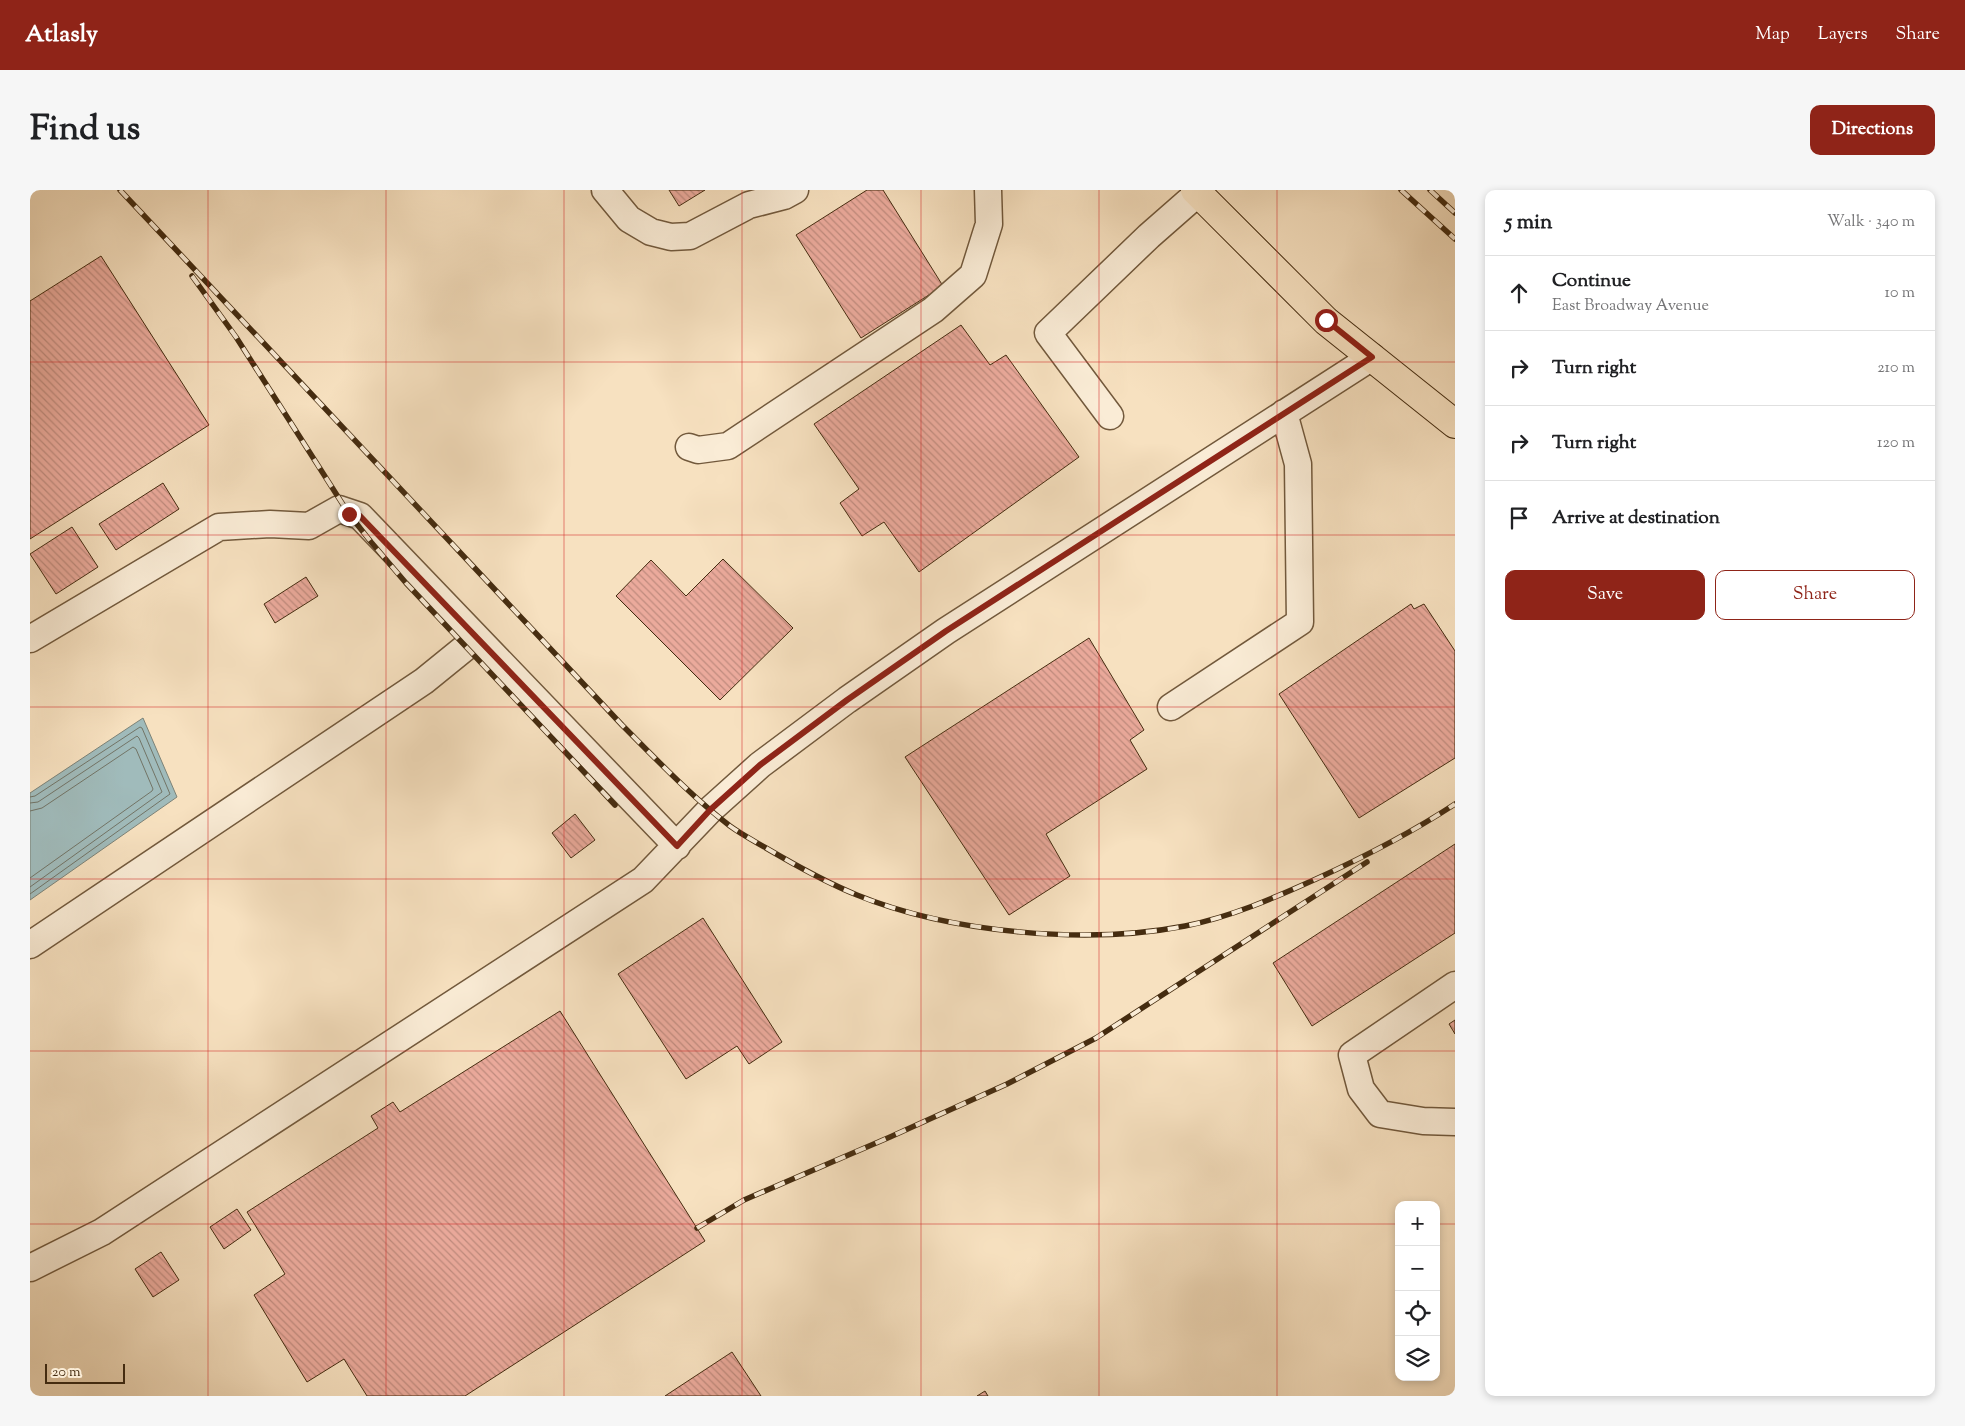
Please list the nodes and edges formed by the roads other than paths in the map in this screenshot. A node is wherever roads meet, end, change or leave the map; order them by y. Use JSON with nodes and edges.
{"nodes":[{"id":1,"x":605,"y":190,"type":"edge"},
{"id":2,"x":794,"y":190,"type":"edge"},
{"id":3,"x":988,"y":190,"type":"edge"},
{"id":4,"x":1196,"y":192,"type":"edge"},
{"id":5,"x":1372,"y":357,"type":"junction"},
{"id":6,"x":1284,"y":413,"type":"junction"},
{"id":7,"x":1110,"y":416,"type":"dead end"},
{"id":8,"x":1455,"y":424,"type":"edge"},
{"id":9,"x":689,"y":447,"type":"dead end"},
{"id":10,"x":478,"y":638,"type":"junction"},
{"id":11,"x":30,"y":639,"type":"edge"},
{"id":12,"x":1171,"y":707,"type":"dead end"},
{"id":13,"x":677,"y":846,"type":"junction"},
{"id":14,"x":30,"y":945,"type":"edge"},
{"id":15,"x":1455,"y":985,"type":"edge"},
{"id":16,"x":1455,"y":1122,"type":"edge"},
{"id":17,"x":30,"y":1268,"type":"edge"}],
"edges":[{"from":1,"to":2,"type":"lane"},
{"from":3,"to":9,"type":"lane"},
{"from":4,"to":5,"type":"main road"},
{"from":4,"to":7,"type":"lane"},
{"from":5,"to":6,"type":"lane"},
{"from":5,"to":8,"type":"main road"},
{"from":6,"to":12,"type":"lane"},
{"from":6,"to":13,"type":"lane"},
{"from":10,"to":11,"type":"lane"},
{"from":10,"to":13,"type":"lane"},
{"from":10,"to":14,"type":"lane"},
{"from":13,"to":17,"type":"lane"},
{"from":15,"to":16,"type":"lane"}]}
